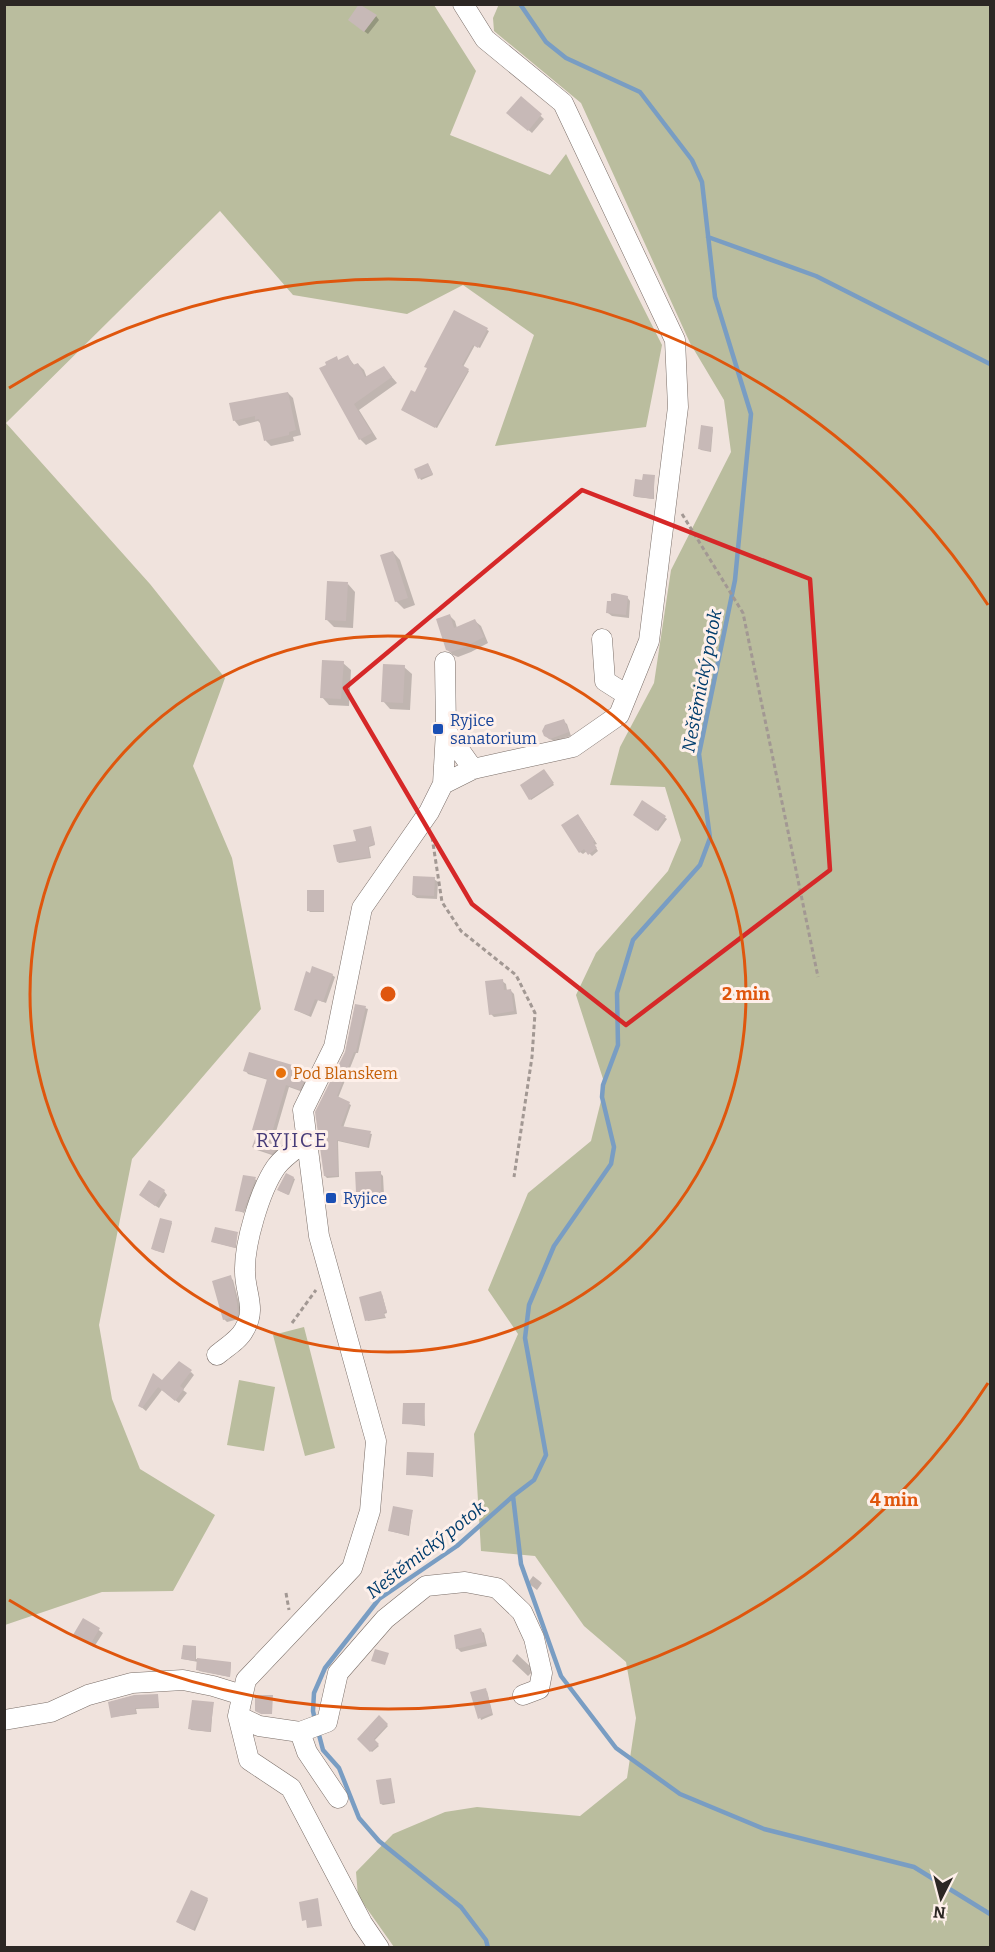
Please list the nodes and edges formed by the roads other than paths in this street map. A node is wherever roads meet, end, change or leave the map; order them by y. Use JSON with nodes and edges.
{"nodes":[{"id":1,"x":463,"y":4,"type":"edge"},
{"id":2,"x":602,"y":639,"type":"dead end"},
{"id":3,"x":445,"y":662,"type":"dead end"},
{"id":4,"x":627,"y":695,"type":"junction"},
{"id":5,"x":446,"y":730,"type":"junction"},
{"id":6,"x":472,"y":769,"type":"junction"},
{"id":7,"x":442,"y":784,"type":"junction"},
{"id":8,"x":307,"y":1140,"type":"junction"},
{"id":9,"x":217,"y":1355,"type":"dead end"},
{"id":10,"x":242,"y":1695,"type":"junction"},
{"id":11,"x":523,"y":1695,"type":"dead end"},
{"id":12,"x":237,"y":1716,"type":"junction"},
{"id":13,"x":4,"y":1720,"type":"edge"},
{"id":14,"x":303,"y":1731,"type":"junction"},
{"id":15,"x":338,"y":1798,"type":"dead end"},
{"id":16,"x":379,"y":1947,"type":"edge"}],
"edges":[{"from":1,"to":4,"type":"street"},
{"from":2,"to":4,"type":"street"},
{"from":3,"to":5,"type":"street"},
{"from":4,"to":6,"type":"street"},
{"from":5,"to":6,"type":"street"},
{"from":5,"to":7,"type":"street"},
{"from":6,"to":7,"type":"street"},
{"from":7,"to":8,"type":"street"},
{"from":8,"to":9,"type":"street"},
{"from":8,"to":10,"type":"street"},
{"from":10,"to":12,"type":"street"},
{"from":10,"to":13,"type":"street"},
{"from":11,"to":14,"type":"street"},
{"from":12,"to":14,"type":"street"},
{"from":12,"to":16,"type":"street"},
{"from":14,"to":15,"type":"street"}]}
